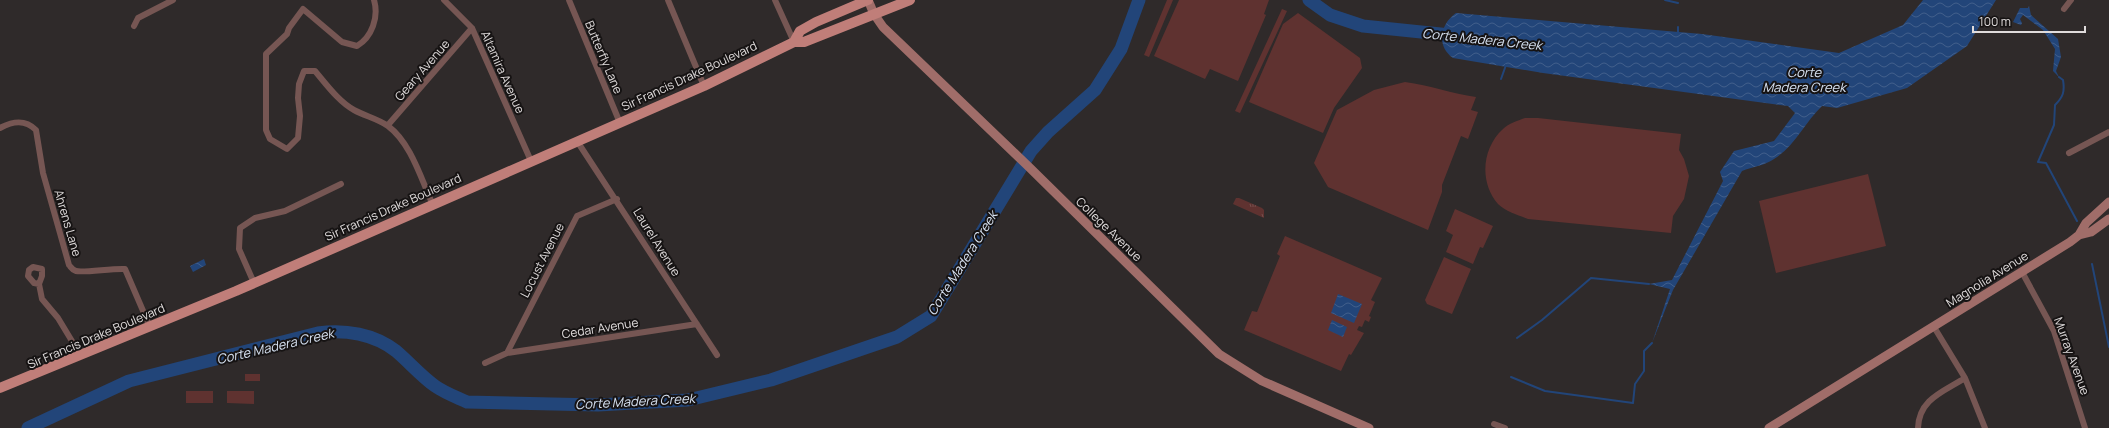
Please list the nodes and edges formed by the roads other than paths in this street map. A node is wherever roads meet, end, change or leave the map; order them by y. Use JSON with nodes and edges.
{"nodes":[{"id":1,"x":173,"y":0,"type":"edge"},
{"id":2,"x":374,"y":0,"type":"edge"},
{"id":3,"x":444,"y":0,"type":"edge"},
{"id":4,"x":569,"y":0,"type":"edge"},
{"id":5,"x":668,"y":0,"type":"edge"},
{"id":6,"x":775,"y":0,"type":"edge"},
{"id":7,"x":868,"y":0,"type":"edge"},
{"id":8,"x":910,"y":0,"type":"edge"},
{"id":9,"x":2071,"y":0,"type":"edge"},
{"id":10,"x":2064,"y":9,"type":"dead end"},
{"id":11,"x":874,"y":14,"type":"junction"},
{"id":12,"x":134,"y":26,"type":"dead end"},
{"id":13,"x":472,"y":28,"type":"junction"},
{"id":14,"x":794,"y":42,"type":"junction"},
{"id":15,"x":704,"y":86,"type":"junction"},
{"id":16,"x":620,"y":122,"type":"junction"},
{"id":17,"x":388,"y":126,"type":"junction"},
{"id":18,"x":0,"y":128,"type":"edge"},
{"id":19,"x":2109,"y":132,"type":"edge"},
{"id":20,"x":577,"y":141,"type":"junction"},
{"id":21,"x":2069,"y":154,"type":"dead end"},
{"id":22,"x":530,"y":161,"type":"junction"},
{"id":23,"x":341,"y":184,"type":"dead end"},
{"id":24,"x":617,"y":199,"type":"junction"},
{"id":25,"x":2109,"y":202,"type":"edge"},
{"id":26,"x":433,"y":205,"type":"junction"},
{"id":27,"x":2109,"y":210,"type":"edge"},
{"id":28,"x":2109,"y":219,"type":"edge"},
{"id":29,"x":2091,"y":232,"type":"junction"},
{"id":30,"x":2079,"y":235,"type":"junction"},
{"id":31,"x":2022,"y":272,"type":"junction"},
{"id":32,"x":254,"y":283,"type":"junction"},
{"id":33,"x":39,"y":284,"type":"dead end"},
{"id":34,"x":697,"y":324,"type":"junction"},
{"id":35,"x":150,"y":327,"type":"junction"},
{"id":36,"x":1934,"y":327,"type":"junction"},
{"id":37,"x":507,"y":353,"type":"junction"},
{"id":38,"x":716,"y":355,"type":"dead end"},
{"id":39,"x":81,"y":356,"type":"junction"},
{"id":40,"x":485,"y":363,"type":"dead end"},
{"id":41,"x":1965,"y":378,"type":"junction"},
{"id":42,"x":0,"y":388,"type":"edge"},
{"id":43,"x":1494,"y":424,"type":"dead end"},
{"id":44,"x":1369,"y":428,"type":"edge"},
{"id":45,"x":1505,"y":428,"type":"edge"},
{"id":46,"x":1769,"y":428,"type":"edge"},
{"id":47,"x":1918,"y":428,"type":"edge"},
{"id":48,"x":1985,"y":428,"type":"edge"},
{"id":49,"x":2086,"y":428,"type":"edge"}],
"edges":[{"from":1,"to":12,"type":"street"},
{"from":2,"to":17,"type":"street"},
{"from":3,"to":13,"type":"street","name":"Altamira Avenue"},
{"from":4,"to":16,"type":"street","name":"Butterfly Lane"},
{"from":5,"to":15,"type":"street"},
{"from":6,"to":14,"type":"street"},
{"from":7,"to":11,"type":"main road","name":"College Avenue"},
{"from":7,"to":14,"type":"main road","name":"Sir Francis Drake Boulevard"},
{"from":8,"to":11,"type":"main road","name":"Sir Francis Drake Boulevard"},
{"from":9,"to":10,"type":"street"},
{"from":11,"to":14,"type":"main road","name":"Sir Francis Drake Boulevard"},
{"from":11,"to":44,"type":"main road","name":"College Avenue"},
{"from":13,"to":17,"type":"street","name":"Geary Avenue"},
{"from":13,"to":22,"type":"street","name":"Altamira Avenue"},
{"from":14,"to":15,"type":"main road","name":"Sir Francis Drake Boulevard"},
{"from":15,"to":16,"type":"main road","name":"Sir Francis Drake Boulevard"},
{"from":16,"to":20,"type":"main road","name":"Sir Francis Drake Boulevard"},
{"from":17,"to":26,"type":"street"},
{"from":18,"to":35,"type":"street","name":"Ahrens Lane"},
{"from":19,"to":21,"type":"street"},
{"from":20,"to":22,"type":"main road","name":"Sir Francis Drake Boulevard"},
{"from":20,"to":24,"type":"street","name":"Laurel Avenue"},
{"from":22,"to":26,"type":"main road","name":"Sir Francis Drake Boulevard"},
{"from":23,"to":32,"type":"street"},
{"from":24,"to":34,"type":"street","name":"Laurel Avenue"},
{"from":24,"to":37,"type":"street","name":"Locust Avenue"},
{"from":25,"to":30,"type":"main road","name":"Magnolia Avenue"},
{"from":26,"to":32,"type":"main road","name":"Sir Francis Drake Boulevard"},
{"from":27,"to":29,"type":"main road"},
{"from":28,"to":29,"type":"main road","name":"Magnolia Avenue"},
{"from":29,"to":30,"type":"main road","name":"Magnolia Avenue"},
{"from":30,"to":31,"type":"main road","name":"Magnolia Avenue"},
{"from":31,"to":36,"type":"main road","name":"Magnolia Avenue"},
{"from":31,"to":49,"type":"street","name":"Murray Avenue"},
{"from":32,"to":35,"type":"main road","name":"Sir Francis Drake Boulevard"},
{"from":33,"to":39,"type":"street"},
{"from":34,"to":37,"type":"street","name":"Cedar Avenue"},
{"from":34,"to":38,"type":"street","name":"Laurel Avenue"},
{"from":35,"to":39,"type":"main road","name":"Sir Francis Drake Boulevard"},
{"from":36,"to":41,"type":"street"},
{"from":36,"to":46,"type":"main road","name":"Magnolia Avenue"},
{"from":37,"to":40,"type":"street","name":"Cedar Avenue"},
{"from":39,"to":42,"type":"main road","name":"Sir Francis Drake Boulevard"},
{"from":41,"to":47,"type":"street"},
{"from":41,"to":48,"type":"street"},
{"from":43,"to":45,"type":"street"}]}
